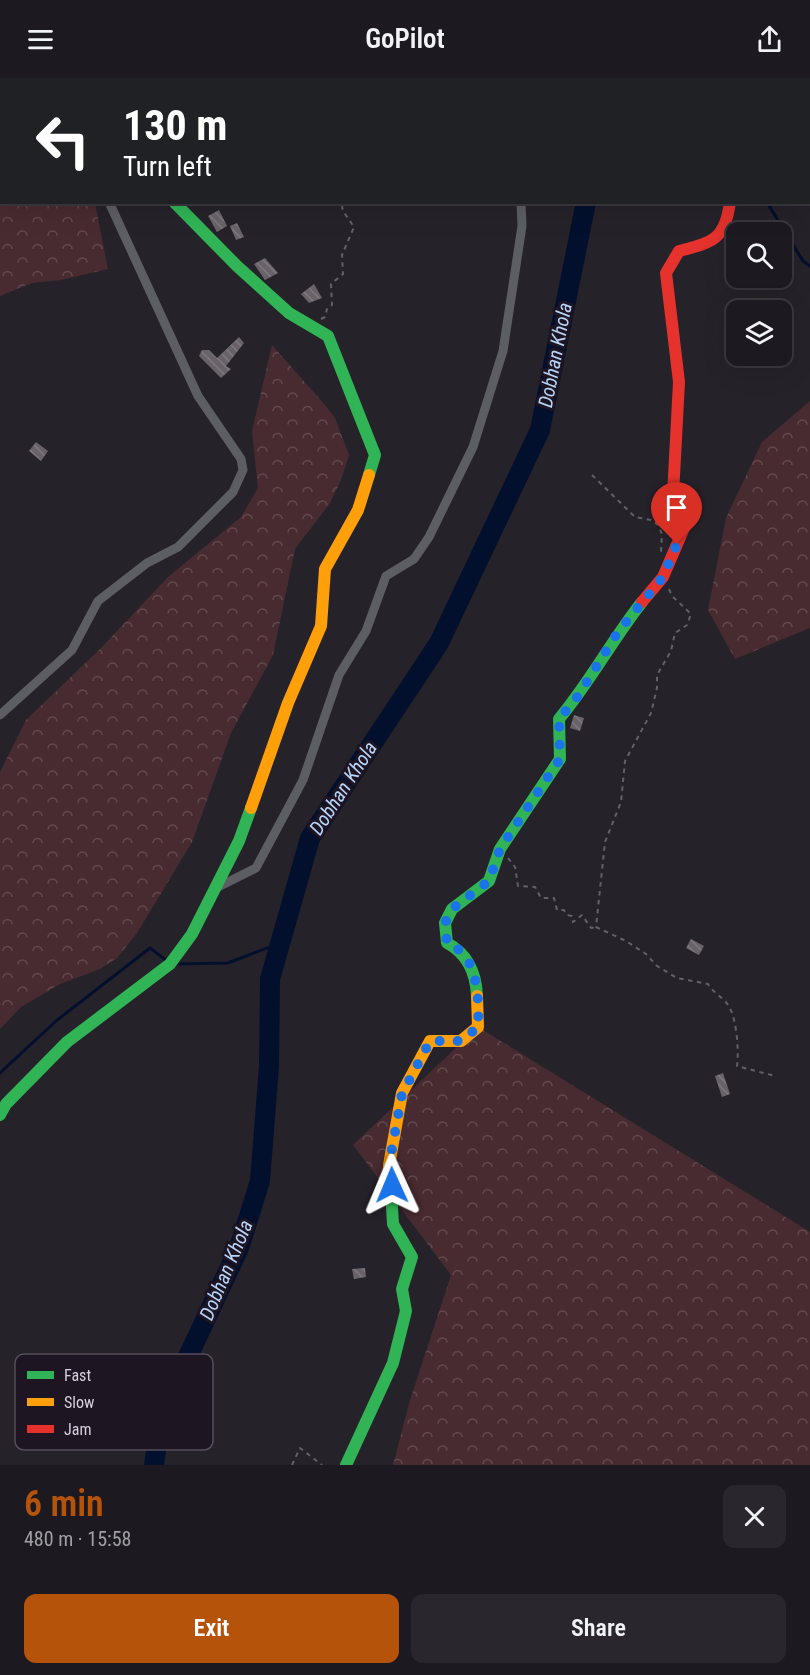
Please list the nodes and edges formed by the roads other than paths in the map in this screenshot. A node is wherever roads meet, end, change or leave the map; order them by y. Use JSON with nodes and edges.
{"nodes":[{"id":1,"x":110,"y":204,"type":"edge"},
{"id":2,"x":176,"y":204,"type":"edge"},
{"id":3,"x":521,"y":204,"type":"edge"},
{"id":4,"x":730,"y":204,"type":"edge"},
{"id":5,"x":0,"y":715,"type":"edge"},
{"id":6,"x":213,"y":889,"type":"junction"},
{"id":7,"x":0,"y":1115,"type":"edge"},
{"id":8,"x":346,"y":1465,"type":"edge"}],
"edges":[{"from":1,"to":5,"type":"street"},
{"from":2,"to":6,"type":"street"},
{"from":3,"to":6,"type":"street"},
{"from":4,"to":8,"type":"street"},
{"from":6,"to":7,"type":"street"}]}
